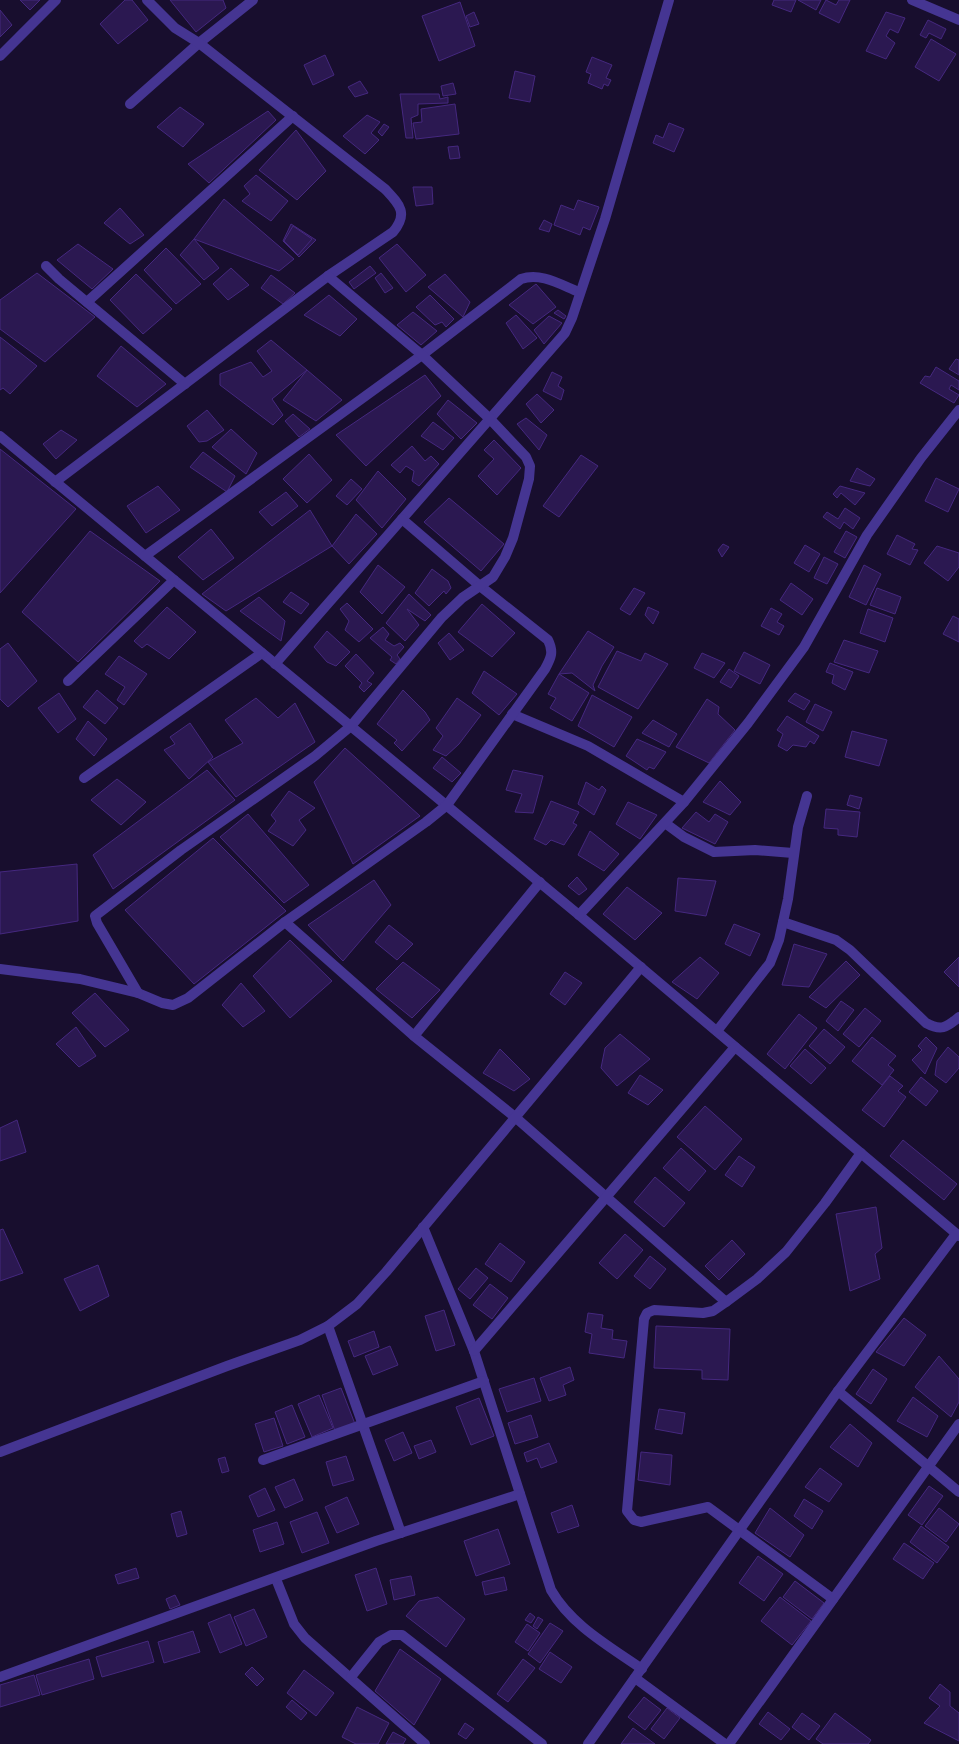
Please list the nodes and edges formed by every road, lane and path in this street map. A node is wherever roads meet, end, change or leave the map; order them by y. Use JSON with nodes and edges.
{"nodes":[{"id":1,"x":56,"y":0,"type":"edge"},
{"id":2,"x":147,"y":0,"type":"edge"},
{"id":3,"x":254,"y":0,"type":"edge"},
{"id":4,"x":669,"y":0,"type":"edge"},
{"id":5,"x":912,"y":0,"type":"edge"},
{"id":6,"x":959,"y":20,"type":"edge"},
{"id":7,"x":199,"y":43,"type":"junction"},
{"id":8,"x":0,"y":56,"type":"edge"},
{"id":9,"x":130,"y":104,"type":"dead end"},
{"id":10,"x":293,"y":116,"type":"junction"},
{"id":11,"x":46,"y":266,"type":"dead end"},
{"id":12,"x":328,"y":276,"type":"junction"},
{"id":13,"x":579,"y":292,"type":"junction"},
{"id":14,"x":87,"y":302,"type":"junction"},
{"id":15,"x":422,"y":355,"type":"junction"},
{"id":16,"x":184,"y":384,"type":"junction"},
{"id":17,"x":959,"y":410,"type":"edge"},
{"id":18,"x":490,"y":419,"type":"junction"},
{"id":19,"x":0,"y":436,"type":"edge"},
{"id":20,"x":55,"y":482,"type":"junction"},
{"id":21,"x":402,"y":519,"type":"junction"},
{"id":22,"x":144,"y":556,"type":"junction"},
{"id":23,"x":174,"y":580,"type":"junction"},
{"id":24,"x":480,"y":586,"type":"junction"},
{"id":25,"x":262,"y":653,"type":"junction"},
{"id":26,"x":275,"y":664,"type":"junction"},
{"id":27,"x":68,"y":682,"type":"dead end"},
{"id":28,"x":512,"y":714,"type":"junction"},
{"id":29,"x":351,"y":726,"type":"junction"},
{"id":30,"x":84,"y":778,"type":"dead end"},
{"id":31,"x":807,"y":796,"type":"dead end"},
{"id":32,"x":684,"y":802,"type":"junction"},
{"id":33,"x":447,"y":805,"type":"junction"},
{"id":34,"x":665,"y":823,"type":"junction"},
{"id":35,"x":793,"y":853,"type":"junction"},
{"id":36,"x":540,"y":882,"type":"junction"},
{"id":37,"x":580,"y":915,"type":"junction"},
{"id":38,"x":285,"y":922,"type":"junction"},
{"id":39,"x":783,"y":922,"type":"junction"},
{"id":40,"x":641,"y":967,"type":"junction"},
{"id":41,"x":0,"y":970,"type":"edge"},
{"id":42,"x":138,"y":993,"type":"junction"},
{"id":43,"x":959,"y":1017,"type":"edge"},
{"id":44,"x":717,"y":1031,"type":"junction"},
{"id":45,"x":414,"y":1036,"type":"junction"},
{"id":46,"x":735,"y":1046,"type":"junction"},
{"id":47,"x":515,"y":1117,"type":"junction"},
{"id":48,"x":861,"y":1153,"type":"junction"},
{"id":49,"x":605,"y":1197,"type":"junction"},
{"id":50,"x":423,"y":1227,"type":"junction"},
{"id":51,"x":958,"y":1235,"type":"edge"},
{"id":52,"x":726,"y":1302,"type":"junction"},
{"id":53,"x":328,"y":1326,"type":"junction"},
{"id":54,"x":474,"y":1351,"type":"junction"},
{"id":55,"x":484,"y":1381,"type":"junction"},
{"id":56,"x":838,"y":1391,"type":"junction"},
{"id":57,"x":959,"y":1424,"type":"edge"},
{"id":58,"x":363,"y":1425,"type":"junction"},
{"id":59,"x":0,"y":1452,"type":"edge"},
{"id":60,"x":263,"y":1460,"type":"dead end"},
{"id":61,"x":928,"y":1466,"type":"junction"},
{"id":62,"x":959,"y":1492,"type":"edge"},
{"id":63,"x":520,"y":1494,"type":"junction"},
{"id":64,"x":739,"y":1531,"type":"junction"},
{"id":65,"x":401,"y":1533,"type":"junction"},
{"id":66,"x":276,"y":1579,"type":"junction"},
{"id":67,"x":833,"y":1599,"type":"junction"},
{"id":68,"x":642,"y":1669,"type":"junction"},
{"id":69,"x":0,"y":1677,"type":"edge"},
{"id":70,"x":351,"y":1678,"type":"junction"},
{"id":71,"x":635,"y":1678,"type":"junction"},
{"id":72,"x":425,"y":1744,"type":"edge"},
{"id":73,"x":542,"y":1744,"type":"edge"},
{"id":74,"x":588,"y":1744,"type":"edge"},
{"id":75,"x":725,"y":1744,"type":"edge"},
{"id":76,"x":730,"y":1744,"type":"edge"}],
"edges":[{"from":1,"to":8,"type":"street"},
{"from":2,"to":7,"type":"street"},
{"from":3,"to":7,"type":"street"},
{"from":4,"to":13,"type":"street"},
{"from":5,"to":6,"type":"street"},
{"from":7,"to":9,"type":"street"},
{"from":7,"to":10,"type":"street"},
{"from":10,"to":12,"type":"street"},
{"from":10,"to":14,"type":"street"},
{"from":11,"to":14,"type":"street"},
{"from":12,"to":15,"type":"street"},
{"from":12,"to":16,"type":"street"},
{"from":13,"to":15,"type":"street"},
{"from":13,"to":18,"type":"street"},
{"from":14,"to":16,"type":"street"},
{"from":15,"to":18,"type":"street"},
{"from":15,"to":22,"type":"street"},
{"from":16,"to":20,"type":"street"},
{"from":17,"to":32,"type":"street"},
{"from":18,"to":21,"type":"street"},
{"from":18,"to":24,"type":"street"},
{"from":19,"to":20,"type":"street"},
{"from":20,"to":22,"type":"street"},
{"from":21,"to":24,"type":"street"},
{"from":21,"to":26,"type":"street"},
{"from":22,"to":23,"type":"street"},
{"from":23,"to":25,"type":"street"},
{"from":23,"to":27,"type":"street"},
{"from":24,"to":28,"type":"street"},
{"from":24,"to":29,"type":"street"},
{"from":25,"to":26,"type":"street"},
{"from":25,"to":30,"type":"street"},
{"from":26,"to":29,"type":"street"},
{"from":28,"to":32,"type":"street"},
{"from":28,"to":33,"type":"street"},
{"from":29,"to":33,"type":"street"},
{"from":29,"to":42,"type":"street"},
{"from":31,"to":35,"type":"street"},
{"from":32,"to":34,"type":"street"},
{"from":33,"to":36,"type":"street"},
{"from":33,"to":38,"type":"street"},
{"from":34,"to":35,"type":"street"},
{"from":34,"to":37,"type":"street"},
{"from":35,"to":39,"type":"street"},
{"from":36,"to":37,"type":"street"},
{"from":36,"to":45,"type":"street"},
{"from":37,"to":40,"type":"street"},
{"from":38,"to":42,"type":"street"},
{"from":38,"to":45,"type":"street"},
{"from":39,"to":43,"type":"street"},
{"from":39,"to":44,"type":"street"},
{"from":40,"to":44,"type":"street"},
{"from":40,"to":47,"type":"street"},
{"from":41,"to":42,"type":"street"},
{"from":44,"to":46,"type":"street"},
{"from":45,"to":47,"type":"street"},
{"from":46,"to":48,"type":"street"},
{"from":46,"to":49,"type":"street"},
{"from":47,"to":49,"type":"street"},
{"from":47,"to":50,"type":"street"},
{"from":48,"to":51,"type":"street"},
{"from":48,"to":52,"type":"street"},
{"from":49,"to":52,"type":"street"},
{"from":49,"to":54,"type":"street"},
{"from":50,"to":53,"type":"street"},
{"from":50,"to":54,"type":"street"},
{"from":51,"to":56,"type":"street"},
{"from":52,"to":64,"type":"street"},
{"from":53,"to":58,"type":"street"},
{"from":53,"to":59,"type":"street"},
{"from":54,"to":55,"type":"street"},
{"from":55,"to":58,"type":"street"},
{"from":55,"to":63,"type":"street"},
{"from":56,"to":61,"type":"street"},
{"from":56,"to":64,"type":"street"},
{"from":57,"to":61,"type":"street"},
{"from":58,"to":60,"type":"street"},
{"from":58,"to":65,"type":"street"},
{"from":61,"to":62,"type":"street"},
{"from":61,"to":67,"type":"street"},
{"from":63,"to":65,"type":"street"},
{"from":63,"to":68,"type":"street"},
{"from":64,"to":67,"type":"street"},
{"from":64,"to":68,"type":"street"},
{"from":65,"to":66,"type":"street"},
{"from":66,"to":69,"type":"street"},
{"from":66,"to":70,"type":"street"},
{"from":67,"to":76,"type":"street"},
{"from":68,"to":71,"type":"street"},
{"from":70,"to":72,"type":"street"},
{"from":70,"to":73,"type":"street"},
{"from":71,"to":74,"type":"street"},
{"from":71,"to":75,"type":"street"}]}
